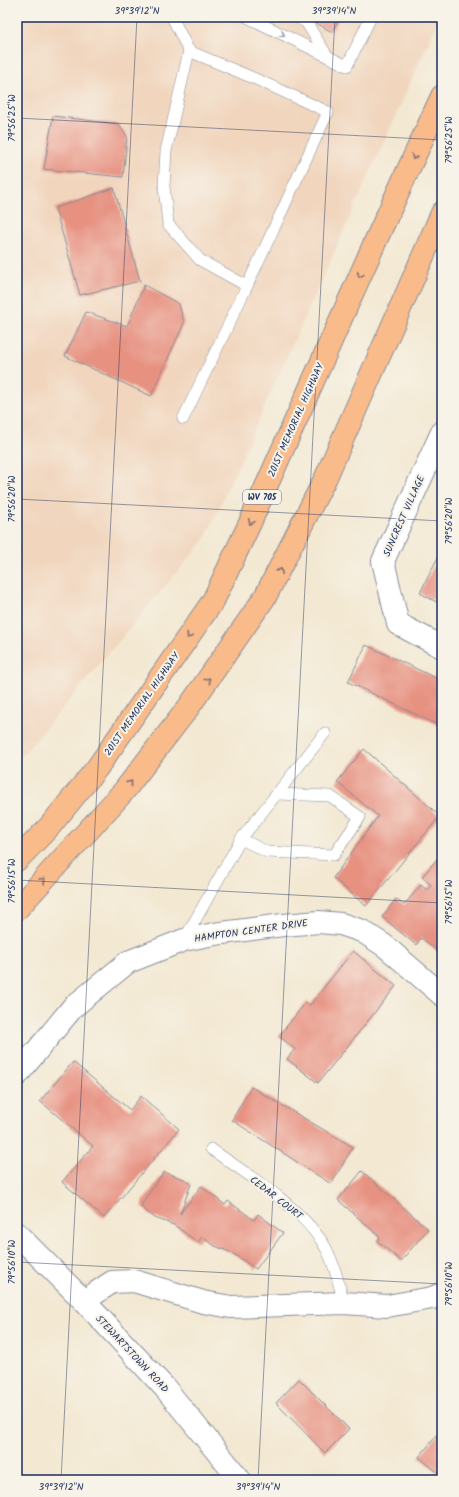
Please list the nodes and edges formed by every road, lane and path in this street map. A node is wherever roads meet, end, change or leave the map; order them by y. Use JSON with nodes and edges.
{"nodes":[{"id":1,"x":172,"y":17,"type":"edge"},
{"id":2,"x":247,"y":17,"type":"edge"},
{"id":3,"x":296,"y":17,"type":"edge"},
{"id":4,"x":371,"y":17,"type":"edge"},
{"id":5,"x":189,"y":51,"type":"junction"},
{"id":6,"x":328,"y":57,"type":"junction"},
{"id":7,"x":442,"y":96,"type":"edge"},
{"id":8,"x":442,"y":213,"type":"edge"},
{"id":9,"x":247,"y":286,"type":"junction"},
{"id":10,"x":183,"y":419,"type":"dead end"},
{"id":11,"x":442,"y":432,"type":"edge"},
{"id":12,"x":442,"y":646,"type":"edge"},
{"id":13,"x":325,"y":733,"type":"dead end"},
{"id":14,"x":277,"y":794,"type":"junction"},
{"id":15,"x":241,"y":839,"type":"junction"},
{"id":16,"x":17,"y":860,"type":"edge"},
{"id":17,"x":17,"y":909,"type":"edge"},
{"id":18,"x":184,"y":940,"type":"junction"},
{"id":19,"x":442,"y":995,"type":"edge"},
{"id":20,"x":17,"y":1074,"type":"edge"},
{"id":21,"x":211,"y":1149,"type":"dead end"},
{"id":22,"x":17,"y":1234,"type":"edge"},
{"id":23,"x":442,"y":1294,"type":"edge"},
{"id":24,"x":84,"y":1301,"type":"junction"},
{"id":25,"x":344,"y":1303,"type":"junction"},
{"id":26,"x":240,"y":1480,"type":"edge"}],
"edges":[{"from":1,"to":5,"type":"lane"},
{"from":2,"to":6,"type":"lane","one_way":true},
{"from":3,"to":6,"type":"lane"},
{"from":4,"to":6,"type":"lane"},
{"from":5,"to":9,"type":"lane"},
{"from":5,"to":9,"type":"lane"},
{"from":7,"to":16,"type":"main road","name":"201ST MEMORIAL HIGHWAY","number":"WV 705","one_way":true},
{"from":17,"to":8,"type":"main road","one_way":true},
{"from":9,"to":10,"type":"lane"},
{"from":11,"to":12,"type":"street","name":"SUNCREST VILLAGE"},
{"from":13,"to":14,"type":"lane"},
{"from":14,"to":15,"type":"lane"},
{"from":14,"to":15,"type":"lane"},
{"from":15,"to":18,"type":"lane"},
{"from":18,"to":19,"type":"street","name":"HAMPTON CENTER DRIVE"},
{"from":18,"to":20,"type":"street","name":"HAMPTON CENTER DRIVE"},
{"from":21,"to":25,"type":"lane","name":"CEDAR COURT"},
{"from":22,"to":24,"type":"street","name":"STEWARTSTOWN ROAD"},
{"from":23,"to":25,"type":"street"},
{"from":24,"to":25,"type":"street"},
{"from":24,"to":26,"type":"street","name":"STEWARTSTOWN ROAD"}]}
